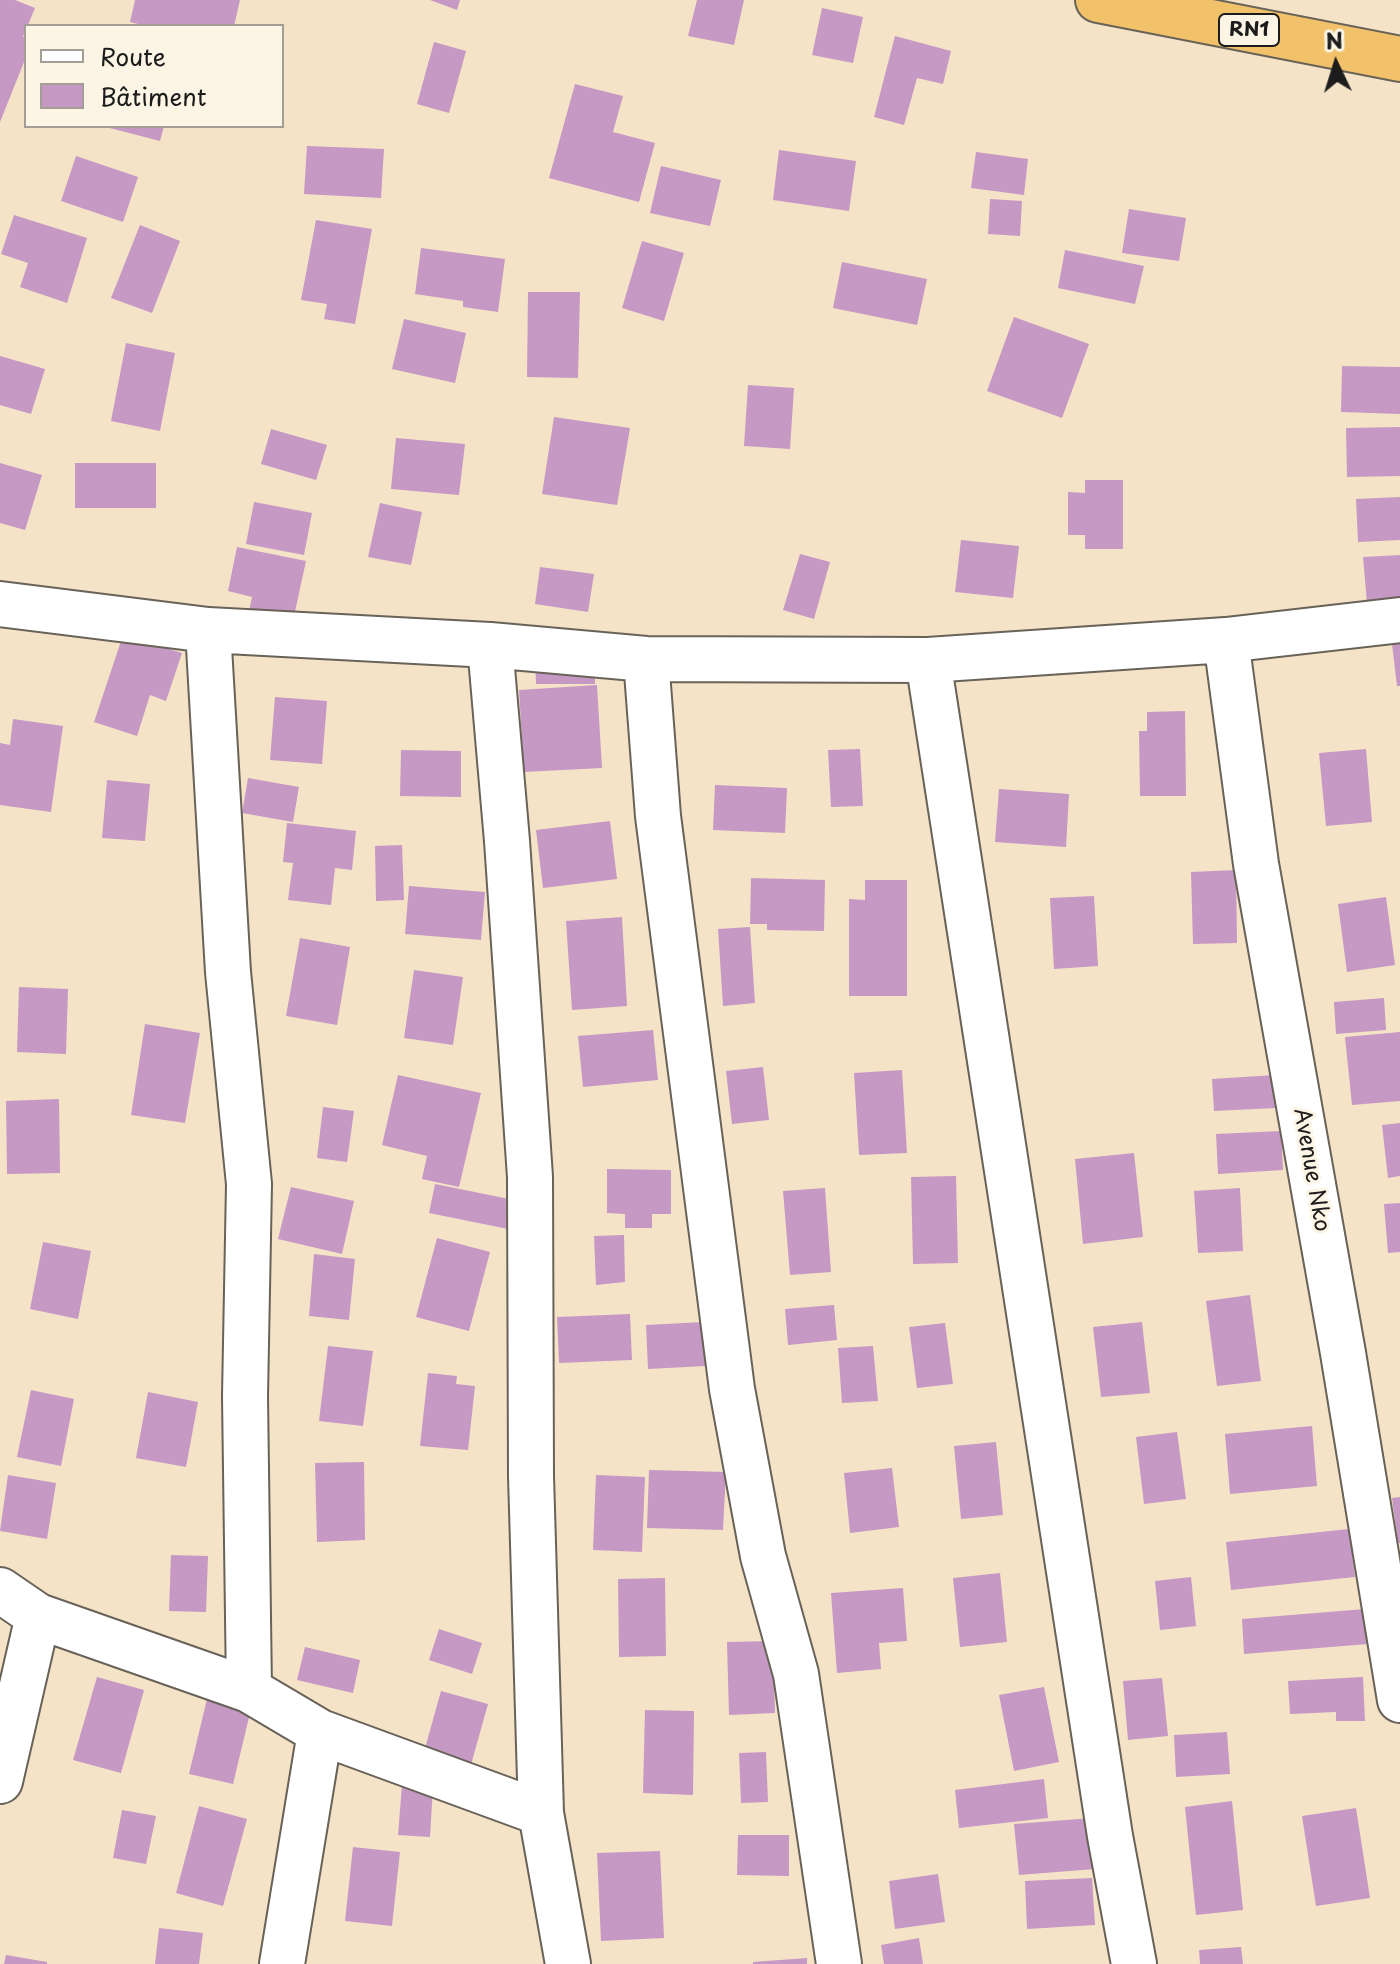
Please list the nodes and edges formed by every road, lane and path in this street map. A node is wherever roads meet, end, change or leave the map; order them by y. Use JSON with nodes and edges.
{"nodes":[{"id":1,"x":1098,"y":0,"type":"edge"},
{"id":2,"x":1400,"y":59,"type":"edge"},
{"id":3,"x":0,"y":604,"type":"edge"},
{"id":4,"x":1400,"y":620,"type":"edge"},
{"id":5,"x":208,"y":630,"type":"junction"},
{"id":6,"x":1226,"y":640,"type":"junction"},
{"id":7,"x":490,"y":645,"type":"junction"},
{"id":8,"x":646,"y":659,"type":"junction"},
{"id":9,"x":928,"y":660,"type":"junction"},
{"id":10,"x":0,"y":1590,"type":"edge"},
{"id":11,"x":38,"y":1616,"type":"junction"},
{"id":12,"x":249,"y":1690,"type":"junction"},
{"id":13,"x":1400,"y":1700,"type":"edge"},
{"id":14,"x":320,"y":1732,"type":"junction"},
{"id":15,"x":0,"y":1781,"type":"edge"},
{"id":16,"x":541,"y":1813,"type":"junction"},
{"id":17,"x":282,"y":1964,"type":"edge"},
{"id":18,"x":568,"y":1964,"type":"edge"},
{"id":19,"x":839,"y":1964,"type":"edge"},
{"id":20,"x":1134,"y":1964,"type":"edge"}],
"edges":[{"from":1,"to":2,"type":"highway","number":"RN1"},
{"from":3,"to":5,"type":"street"},
{"from":4,"to":6,"type":"street"},
{"from":5,"to":7,"type":"street"},
{"from":5,"to":12,"type":"street"},
{"from":6,"to":9,"type":"street"},
{"from":6,"to":13,"type":"street","name":"Avenue Nko"},
{"from":7,"to":8,"type":"street"},
{"from":7,"to":16,"type":"street"},
{"from":8,"to":9,"type":"street"},
{"from":8,"to":19,"type":"street"},
{"from":9,"to":20,"type":"street"},
{"from":10,"to":11,"type":"street"},
{"from":11,"to":12,"type":"street"},
{"from":11,"to":15,"type":"street"},
{"from":12,"to":14,"type":"street"},
{"from":14,"to":16,"type":"street"},
{"from":14,"to":17,"type":"street"},
{"from":16,"to":18,"type":"street"}]}
